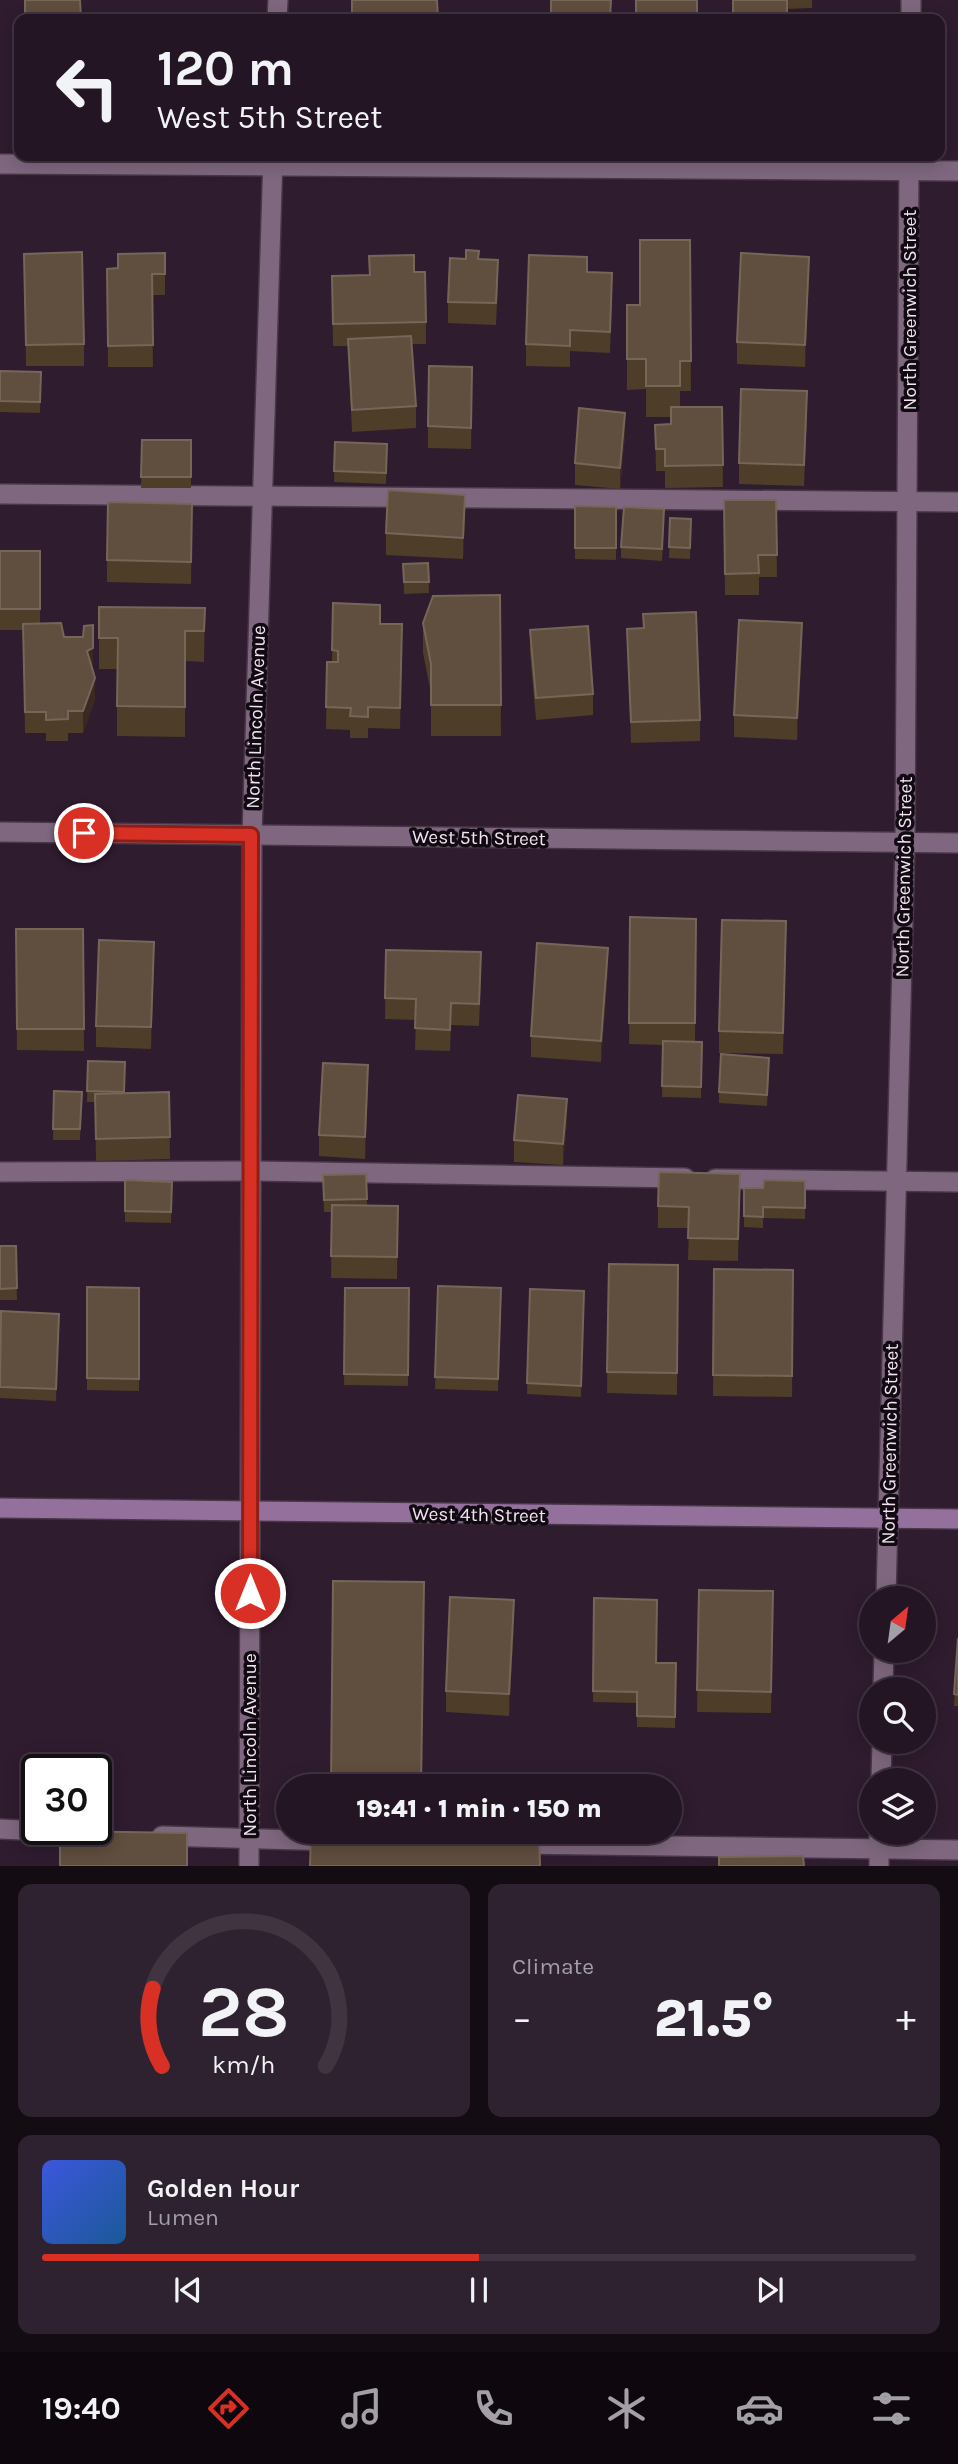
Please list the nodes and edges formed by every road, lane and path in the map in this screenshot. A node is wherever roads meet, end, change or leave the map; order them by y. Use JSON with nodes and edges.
{"nodes":[{"id":1,"x":273,"y":161,"type":"edge"},
{"id":2,"x":909,"y":163,"type":"edge"},
{"id":3,"x":0,"y":164,"type":"edge"},
{"id":4,"x":958,"y":171,"type":"edge"},
{"id":5,"x":0,"y":494,"type":"edge"},
{"id":6,"x":262,"y":496,"type":"junction"},
{"id":7,"x":907,"y":501,"type":"junction"},
{"id":8,"x":958,"y":502,"type":"edge"},
{"id":9,"x":0,"y":832,"type":"edge"},
{"id":10,"x":251,"y":835,"type":"junction"},
{"id":11,"x":905,"y":842,"type":"junction"},
{"id":12,"x":958,"y":843,"type":"edge"},
{"id":13,"x":250,"y":1171,"type":"junction"},
{"id":14,"x":0,"y":1172,"type":"edge"},
{"id":15,"x":896,"y":1182,"type":"junction"},
{"id":16,"x":958,"y":1182,"type":"edge"},
{"id":17,"x":0,"y":1508,"type":"edge"},
{"id":18,"x":250,"y":1511,"type":"junction"},
{"id":19,"x":888,"y":1519,"type":"junction"},
{"id":20,"x":958,"y":1520,"type":"edge"},
{"id":21,"x":886,"y":1586,"type":"edge"},
{"id":22,"x":0,"y":1829,"type":"edge"},
{"id":23,"x":21,"y":1830,"type":"edge"},
{"id":24,"x":138,"y":1835,"type":"edge"},
{"id":25,"x":249,"y":1840,"type":"junction"},
{"id":26,"x":276,"y":1840,"type":"edge"},
{"id":27,"x":559,"y":1844,"type":"edge"},
{"id":28,"x":879,"y":1849,"type":"edge"},
{"id":29,"x":958,"y":1850,"type":"edge"},
{"id":30,"x":249,"y":1866,"type":"edge"}],
"edges":[{"from":1,"to":2,"type":"street"},
{"from":1,"to":3,"type":"street"},
{"from":1,"to":6,"type":"street","name":"North Lincoln Avenue"},
{"from":2,"to":4,"type":"street"},
{"from":2,"to":7,"type":"street","name":"North Greenwich Street"},
{"from":5,"to":6,"type":"street"},
{"from":6,"to":7,"type":"street"},
{"from":6,"to":10,"type":"street","name":"North Lincoln Avenue"},
{"from":7,"to":8,"type":"street"},
{"from":7,"to":11,"type":"street","name":"North Greenwich Street"},
{"from":9,"to":10,"type":"street","name":"West 5th Street"},
{"from":10,"to":11,"type":"street","name":"West 5th Street"},
{"from":10,"to":13,"type":"street","name":"North Lincoln Avenue"},
{"from":11,"to":12,"type":"street","name":"West 5th Street"},
{"from":11,"to":15,"type":"street","name":"North Greenwich Street"},
{"from":13,"to":14,"type":"street"},
{"from":13,"to":15,"type":"street"},
{"from":13,"to":18,"type":"street","name":"North Lincoln Avenue"},
{"from":15,"to":16,"type":"street"},
{"from":15,"to":19,"type":"street","name":"North Greenwich Street"},
{"from":17,"to":18,"type":"main road","name":"West 4th Street"},
{"from":18,"to":19,"type":"main road","name":"West 4th Street"},
{"from":18,"to":25,"type":"street","name":"North Lincoln Avenue"},
{"from":19,"to":20,"type":"main road","name":"West 4th Street"},
{"from":19,"to":21,"type":"street","name":"North Greenwich Street"},
{"from":22,"to":23,"type":"street"},
{"from":24,"to":25,"type":"street"},
{"from":25,"to":26,"type":"street"},
{"from":25,"to":30,"type":"street","name":"North Lincoln Avenue"},
{"from":27,"to":28,"type":"street"},
{"from":28,"to":29,"type":"street"}]}
